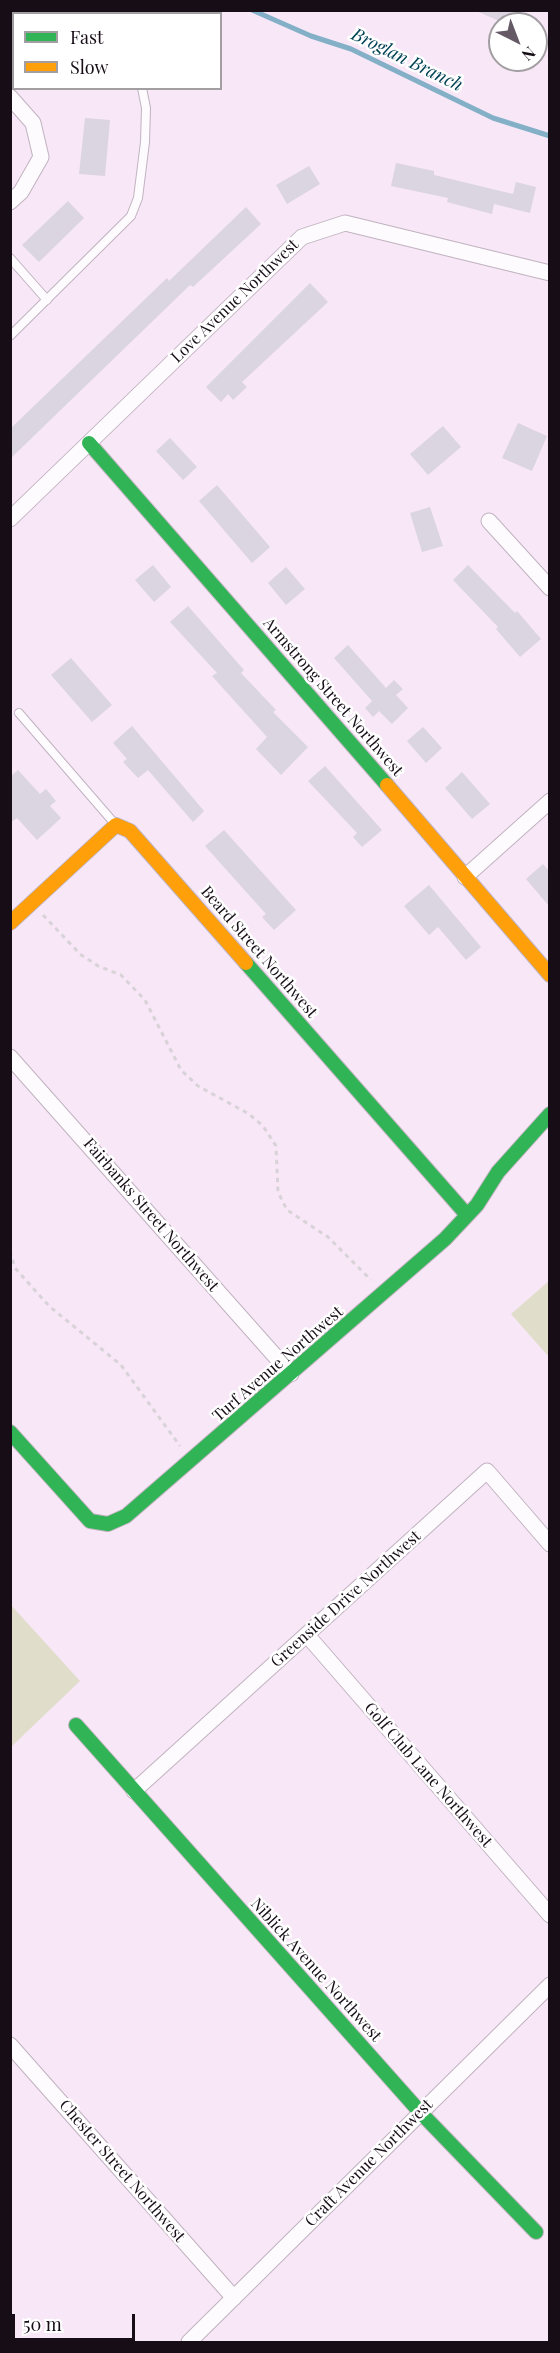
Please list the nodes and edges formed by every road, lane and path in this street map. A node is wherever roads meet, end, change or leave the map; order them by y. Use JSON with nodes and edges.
{"nodes":[{"id":1,"x":142,"y":90,"type":"edge"},
{"id":2,"x":10,"y":97,"type":"edge"},
{"id":3,"x":10,"y":202,"type":"edge"},
{"id":4,"x":10,"y":258,"type":"edge"},
{"id":5,"x":549,"y":273,"type":"edge"},
{"id":6,"x":47,"y":300,"type":"junction"},
{"id":7,"x":10,"y":336,"type":"edge"},
{"id":8,"x":89,"y":443,"type":"junction"},
{"id":9,"x":10,"y":519,"type":"edge"},
{"id":10,"x":489,"y":521,"type":"dead end"},
{"id":11,"x":549,"y":588,"type":"edge"},
{"id":12,"x":19,"y":712,"type":"dead end"},
{"id":13,"x":549,"y":801,"type":"edge"},
{"id":14,"x":116,"y":825,"type":"junction"},
{"id":15,"x":465,"y":877,"type":"junction"},
{"id":16,"x":32,"y":903,"type":"junction"},
{"id":17,"x":10,"y":923,"type":"edge"},
{"id":18,"x":549,"y":975,"type":"edge"},
{"id":19,"x":10,"y":1057,"type":"edge"},
{"id":20,"x":549,"y":1114,"type":"edge"},
{"id":21,"x":467,"y":1215,"type":"junction"},
{"id":22,"x":10,"y":1251,"type":"edge"},
{"id":23,"x":383,"y":1293,"type":"junction"},
{"id":24,"x":291,"y":1374,"type":"junction"},
{"id":25,"x":10,"y":1432,"type":"edge"},
{"id":26,"x":192,"y":1461,"type":"junction"},
{"id":27,"x":549,"y":1544,"type":"edge"},
{"id":28,"x":307,"y":1635,"type":"junction"},
{"id":29,"x":76,"y":1725,"type":"dead end"},
{"id":30,"x":134,"y":1791,"type":"junction"},
{"id":31,"x":549,"y":1915,"type":"edge"},
{"id":32,"x":549,"y":1985,"type":"edge"},
{"id":33,"x":10,"y":2045,"type":"edge"},
{"id":34,"x":420,"y":2112,"type":"junction"},
{"id":35,"x":536,"y":2232,"type":"dead end"},
{"id":36,"x":234,"y":2298,"type":"junction"},
{"id":37,"x":189,"y":2343,"type":"edge"}],
"edges":[{"from":1,"to":6,"type":"lane"},
{"from":2,"to":3,"type":"street"},
{"from":4,"to":6,"type":"lane"},
{"from":5,"to":8,"type":"street","name":"Love Avenue Northwest"},
{"from":6,"to":7,"type":"lane"},
{"from":8,"to":9,"type":"street","name":"Love Avenue Northwest"},
{"from":8,"to":15,"type":"street","name":"Armstrong Street Northwest"},
{"from":10,"to":11,"type":"street"},
{"from":12,"to":14,"type":"lane"},
{"from":13,"to":15,"type":"street"},
{"from":14,"to":16,"type":"street"},
{"from":14,"to":21,"type":"street","name":"Beard Street Northwest"},
{"from":15,"to":18,"type":"street","name":"Armstrong Street Northwest"},
{"from":16,"to":17,"type":"street"},
{"from":16,"to":23,"type":"path"},
{"from":19,"to":24,"type":"street","name":"Fairbanks Street Northwest"},
{"from":20,"to":21,"type":"street","name":"Turf Avenue Northwest"},
{"from":21,"to":23,"type":"street","name":"Turf Avenue Northwest"},
{"from":22,"to":26,"type":"path"},
{"from":23,"to":24,"type":"street","name":"Turf Avenue Northwest"},
{"from":24,"to":26,"type":"street","name":"Turf Avenue Northwest"},
{"from":25,"to":26,"type":"street","name":"Turf Avenue Northwest"},
{"from":27,"to":28,"type":"street","name":"Greenside Drive Northwest"},
{"from":28,"to":30,"type":"street","name":"Greenside Drive Northwest"},
{"from":28,"to":31,"type":"street","name":"Golf Club Lane Northwest"},
{"from":29,"to":30,"type":"street","name":"Niblick Avenue Northwest"},
{"from":30,"to":34,"type":"street","name":"Niblick Avenue Northwest"},
{"from":32,"to":34,"type":"street","name":"Craft Avenue Northwest"},
{"from":33,"to":36,"type":"street","name":"Chester Street Northwest"},
{"from":34,"to":35,"type":"street","name":"Niblick Avenue Northwest"},
{"from":34,"to":36,"type":"street","name":"Craft Avenue Northwest"},
{"from":36,"to":37,"type":"street","name":"Craft Avenue Northwest"}]}
